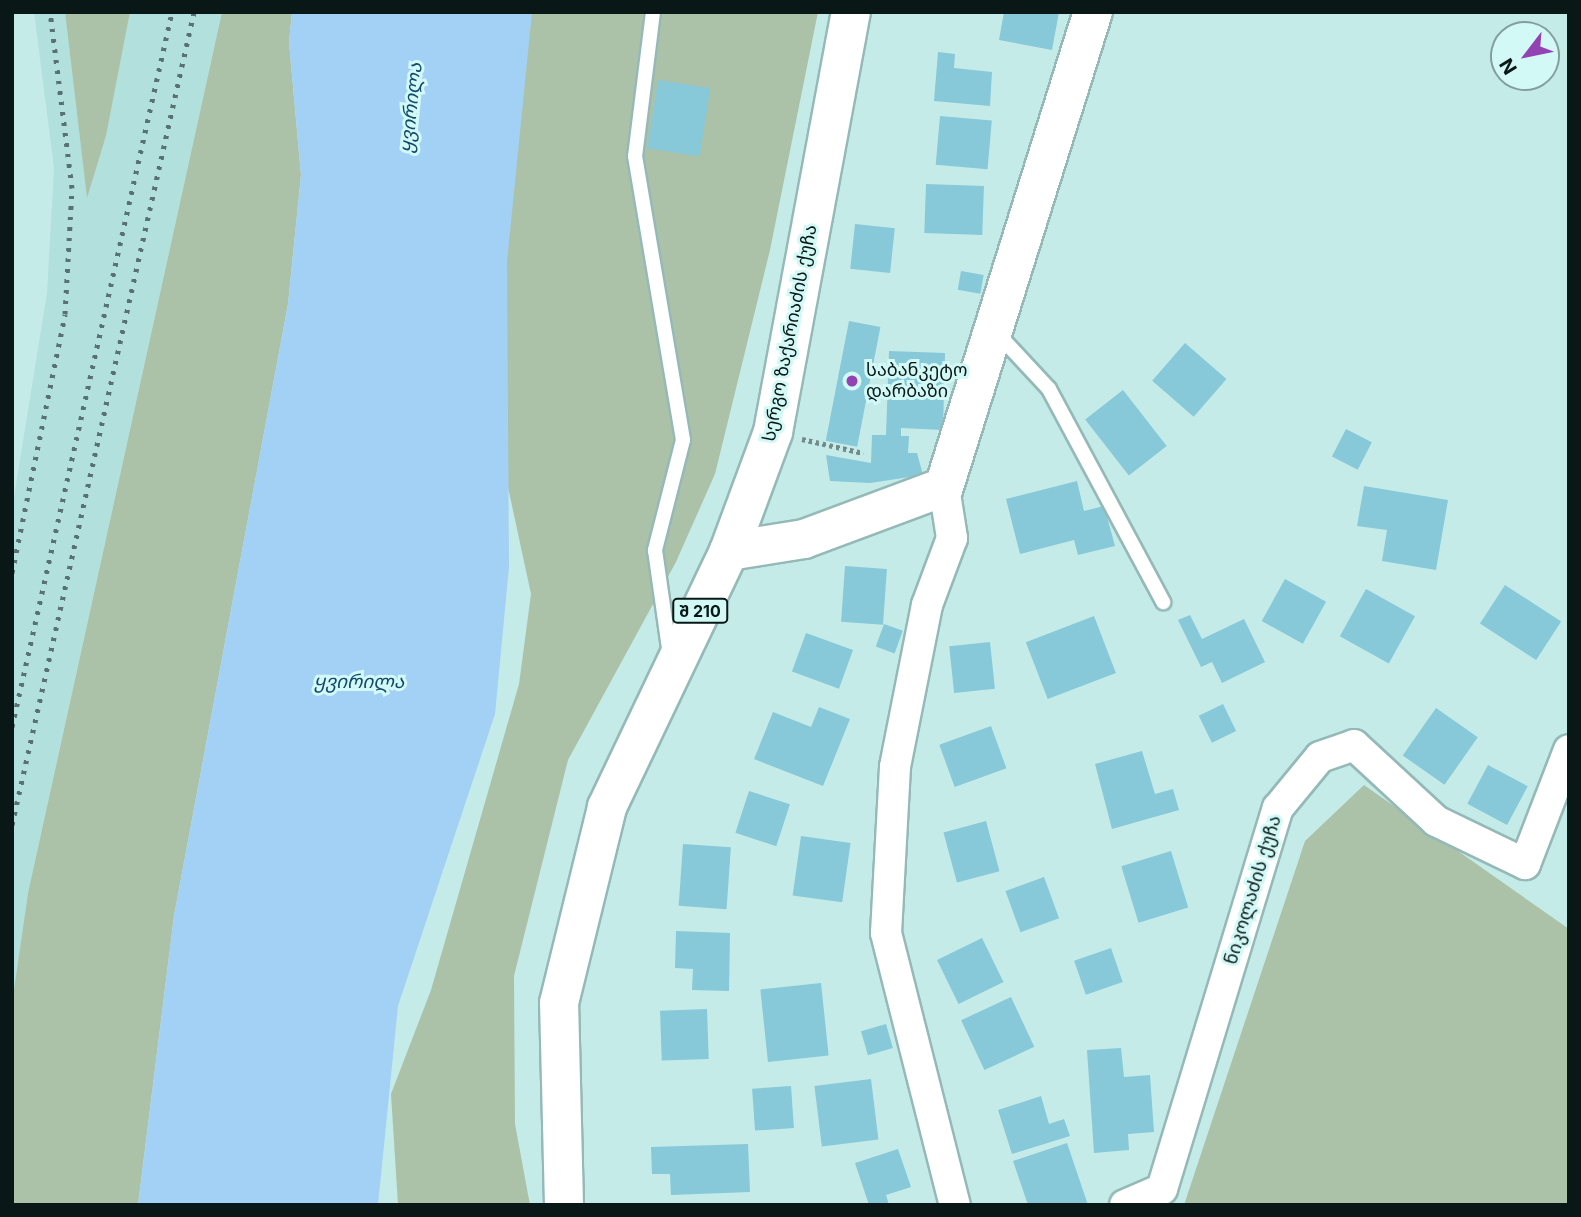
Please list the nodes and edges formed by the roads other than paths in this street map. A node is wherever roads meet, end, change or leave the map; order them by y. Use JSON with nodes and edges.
{"nodes":[{"id":1,"x":653,"y":12,"type":"edge"},
{"id":2,"x":851,"y":12,"type":"edge"},
{"id":3,"x":1093,"y":12,"type":"edge"},
{"id":4,"x":997,"y":333,"type":"junction"},
{"id":5,"x":944,"y":487,"type":"junction"},
{"id":6,"x":729,"y":551,"type":"junction"},
{"id":7,"x":1163,"y":602,"type":"dead end"},
{"id":8,"x":672,"y":670,"type":"junction"},
{"id":9,"x":1569,"y":750,"type":"edge"},
{"id":10,"x":564,"y":1205,"type":"edge"},
{"id":11,"x":955,"y":1205,"type":"edge"},
{"id":12,"x":1125,"y":1205,"type":"edge"}],
"edges":[{"from":1,"to":8,"type":"lane"},
{"from":2,"to":6,"type":"main road","name":"სერგო ზაქარიაძის ქუჩა","number":"შ 210"},
{"from":3,"to":4,"type":"main road"},
{"from":4,"to":5,"type":"main road"},
{"from":4,"to":7,"type":"lane"},
{"from":5,"to":6,"type":"main road"},
{"from":5,"to":11,"type":"street"},
{"from":6,"to":8,"type":"main road","name":"სერგო ზაქარიაძის ქუჩა","number":"შ 210"},
{"from":8,"to":10,"type":"main road","name":"სერგო ზაქარიაძის ქუჩა","number":"შ 210"},
{"from":9,"to":12,"type":"street","name":"ნიკოლაძის ქუჩა"}]}
